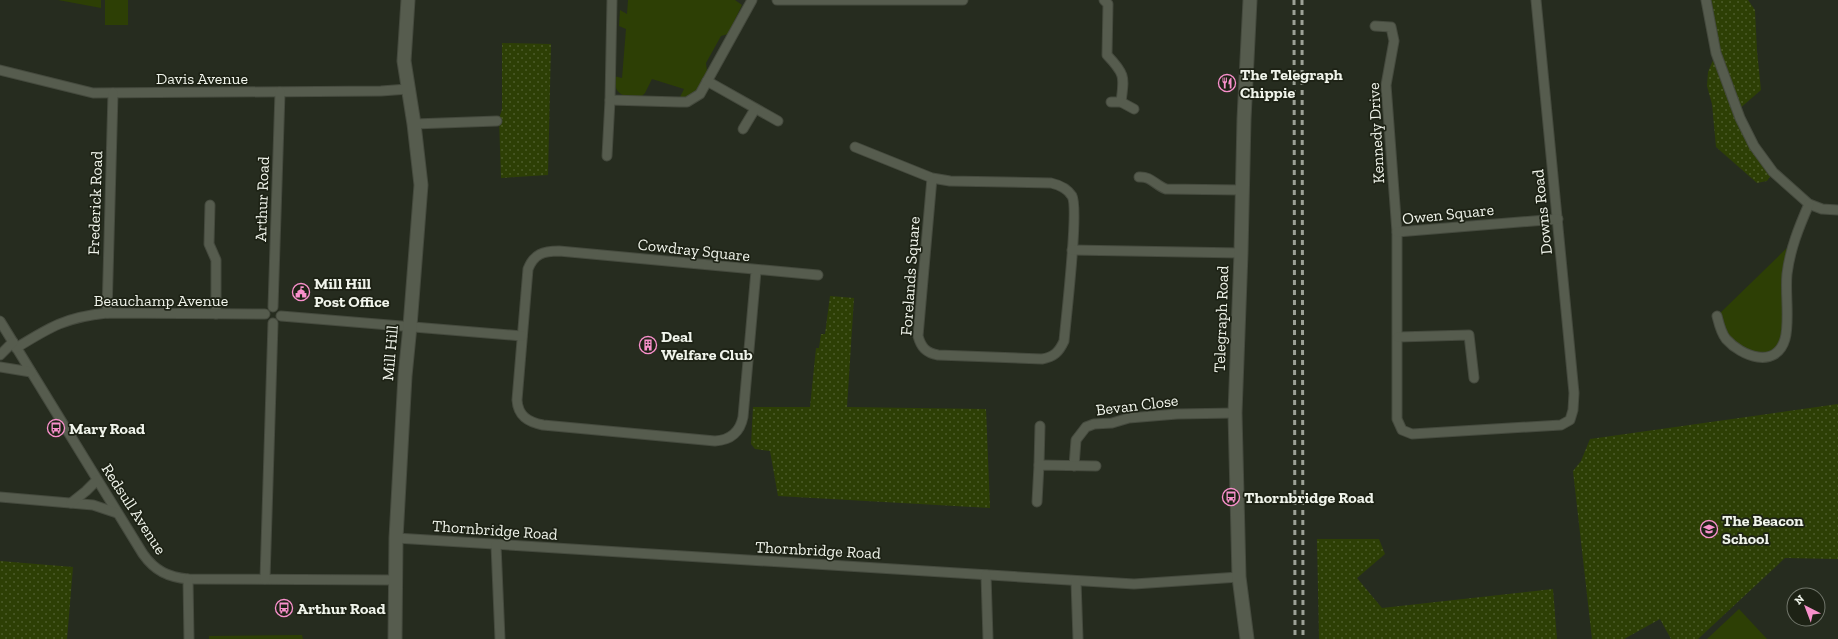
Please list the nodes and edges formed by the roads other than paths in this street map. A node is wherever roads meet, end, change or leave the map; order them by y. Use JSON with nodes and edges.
{"nodes":[{"id":1,"x":408,"y":0,"type":"edge"},
{"id":2,"x":612,"y":0,"type":"edge"},
{"id":3,"x":752,"y":0,"type":"edge"},
{"id":4,"x":777,"y":0,"type":"edge"},
{"id":5,"x":963,"y":0,"type":"edge"},
{"id":6,"x":1104,"y":0,"type":"edge"},
{"id":7,"x":1250,"y":0,"type":"edge"},
{"id":8,"x":1536,"y":0,"type":"edge"},
{"id":9,"x":1706,"y":0,"type":"edge"},
{"id":10,"x":1374,"y":26,"type":"dead end"},
{"id":11,"x":0,"y":70,"type":"edge"},
{"id":12,"x":707,"y":82,"type":"junction"},
{"id":13,"x":408,"y":89,"type":"junction"},
{"id":14,"x":280,"y":92,"type":"junction"},
{"id":15,"x":113,"y":93,"type":"junction"},
{"id":16,"x":610,"y":100,"type":"junction"},
{"id":17,"x":1111,"y":102,"type":"dead end"},
{"id":18,"x":1121,"y":102,"type":"junction"},
{"id":19,"x":755,"y":109,"type":"junction"},
{"id":20,"x":1134,"y":109,"type":"dead end"},
{"id":21,"x":497,"y":121,"type":"dead end"},
{"id":22,"x":778,"y":122,"type":"dead end"},
{"id":23,"x":414,"y":124,"type":"junction"},
{"id":24,"x":743,"y":129,"type":"dead end"},
{"id":25,"x":855,"y":147,"type":"dead end"},
{"id":26,"x":607,"y":156,"type":"dead end"},
{"id":27,"x":1138,"y":177,"type":"dead end"},
{"id":28,"x":932,"y":178,"type":"junction"},
{"id":29,"x":1242,"y":190,"type":"junction"},
{"id":30,"x":1809,"y":204,"type":"junction"},
{"id":31,"x":210,"y":205,"type":"dead end"},
{"id":32,"x":1838,"y":210,"type":"edge"},
{"id":33,"x":1558,"y":218,"type":"junction"},
{"id":34,"x":1397,"y":232,"type":"junction"},
{"id":35,"x":1072,"y":250,"type":"junction"},
{"id":36,"x":1241,"y":253,"type":"junction"},
{"id":37,"x":756,"y":271,"type":"junction"},
{"id":38,"x":818,"y":275,"type":"dead end"},
{"id":39,"x":273,"y":307,"type":"junction"},
{"id":40,"x":107,"y":313,"type":"junction"},
{"id":41,"x":216,"y":314,"type":"junction"},
{"id":42,"x":265,"y":314,"type":"junction"},
{"id":43,"x":281,"y":316,"type":"junction"},
{"id":44,"x":1717,"y":316,"type":"dead end"},
{"id":45,"x":0,"y":321,"type":"edge"},
{"id":46,"x":273,"y":323,"type":"junction"},
{"id":47,"x":410,"y":326,"type":"junction"},
{"id":48,"x":522,"y":336,"type":"junction"},
{"id":49,"x":1398,"y":337,"type":"junction"},
{"id":50,"x":14,"y":345,"type":"junction"},
{"id":51,"x":0,"y":355,"type":"edge"},
{"id":52,"x":0,"y":367,"type":"edge"},
{"id":53,"x":31,"y":372,"type":"junction"},
{"id":54,"x":1474,"y":378,"type":"dead end"},
{"id":55,"x":1235,"y":413,"type":"junction"},
{"id":56,"x":1570,"y":420,"type":"joint"},
{"id":57,"x":1040,"y":426,"type":"dead end"},
{"id":58,"x":1039,"y":465,"type":"junction"},
{"id":59,"x":1074,"y":466,"type":"junction"},
{"id":60,"x":1096,"y":466,"type":"dead end"},
{"id":61,"x":97,"y":480,"type":"junction"},
{"id":62,"x":0,"y":496,"type":"edge"},
{"id":63,"x":1037,"y":502,"type":"dead end"},
{"id":64,"x":71,"y":503,"type":"junction"},
{"id":65,"x":117,"y":513,"type":"junction"},
{"id":66,"x":396,"y":538,"type":"junction"},
{"id":67,"x":496,"y":545,"type":"junction"},
{"id":68,"x":986,"y":575,"type":"junction"},
{"id":69,"x":1239,"y":577,"type":"junction"},
{"id":70,"x":188,"y":579,"type":"junction"},
{"id":71,"x":264,"y":579,"type":"junction"},
{"id":72,"x":394,"y":580,"type":"junction"},
{"id":73,"x":1076,"y":581,"type":"junction"},
{"id":74,"x":188,"y":639,"type":"edge"},
{"id":75,"x":395,"y":639,"type":"edge"},
{"id":76,"x":500,"y":639,"type":"edge"},
{"id":77,"x":988,"y":639,"type":"edge"},
{"id":78,"x":1078,"y":639,"type":"edge"},
{"id":79,"x":1247,"y":639,"type":"edge"}],
"edges":[{"from":1,"to":13,"type":"street","name":"Mill Hill"},
{"from":2,"to":16,"type":"street"},
{"from":3,"to":12,"type":"street"},
{"from":4,"to":5,"type":"street"},
{"from":6,"to":18,"type":"street"},
{"from":7,"to":29,"type":"street","name":"Telegraph Road"},
{"from":8,"to":33,"type":"street","name":"Downs Road"},
{"from":9,"to":30,"type":"street"},
{"from":10,"to":34,"type":"street","name":"Kennedy Drive"},
{"from":11,"to":15,"type":"street","name":"Davis Avenue"},
{"from":12,"to":16,"type":"street"},
{"from":12,"to":19,"type":"street"},
{"from":13,"to":14,"type":"street","name":"Davis Avenue"},
{"from":13,"to":23,"type":"street","name":"Mill Hill"},
{"from":14,"to":15,"type":"street","name":"Davis Avenue"},
{"from":14,"to":39,"type":"street","name":"Arthur Road"},
{"from":15,"to":40,"type":"street","name":"Frederick Road"},
{"from":16,"to":26,"type":"street"},
{"from":17,"to":18,"type":"street"},
{"from":18,"to":20,"type":"street"},
{"from":19,"to":22,"type":"street"},
{"from":19,"to":24,"type":"street"},
{"from":21,"to":23,"type":"street"},
{"from":23,"to":47,"type":"street","name":"Mill Hill"},
{"from":25,"to":28,"type":"street","name":"Forelands Square"},
{"from":27,"to":29,"type":"street"},
{"from":28,"to":35,"type":"street","name":"Forelands Square"},
{"from":28,"to":35,"type":"street","name":"Forelands Square"},
{"from":29,"to":36,"type":"street","name":"Telegraph Road"},
{"from":30,"to":32,"type":"street"},
{"from":30,"to":44,"type":"street"},
{"from":31,"to":41,"type":"street"},
{"from":33,"to":34,"type":"street","name":"Owen Square"},
{"from":33,"to":56,"type":"street","name":"Downs Road"},
{"from":34,"to":49,"type":"street","name":"Owen Square"},
{"from":35,"to":36,"type":"street"},
{"from":36,"to":55,"type":"street","name":"Telegraph Road"},
{"from":37,"to":38,"type":"street"},
{"from":37,"to":48,"type":"street","name":"Cowdray Square"},
{"from":37,"to":48,"type":"street","name":"Cowdray Square"},
{"from":39,"to":42,"type":"street"},
{"from":39,"to":43,"type":"street"},
{"from":40,"to":41,"type":"street","name":"Beauchamp Avenue"},
{"from":40,"to":50,"type":"street","name":"Beauchamp Avenue"},
{"from":41,"to":42,"type":"street","name":"Beauchamp Avenue"},
{"from":42,"to":46,"type":"street"},
{"from":43,"to":46,"type":"street"},
{"from":43,"to":47,"type":"street"},
{"from":45,"to":50,"type":"street","name":"Redsull Avenue"},
{"from":46,"to":71,"type":"street"},
{"from":47,"to":48,"type":"street"},
{"from":47,"to":66,"type":"street","name":"Mill Hill"},
{"from":49,"to":54,"type":"street"},
{"from":49,"to":56,"type":"street","name":"Owen Square"},
{"from":50,"to":51,"type":"street"},
{"from":50,"to":53,"type":"street","name":"Redsull Avenue"},
{"from":52,"to":53,"type":"street"},
{"from":53,"to":61,"type":"street","name":"Redsull Avenue"},
{"from":55,"to":59,"type":"street","name":"Bevan Close"},
{"from":55,"to":69,"type":"street","name":"Telegraph Road"},
{"from":57,"to":58,"type":"street"},
{"from":58,"to":59,"type":"street"},
{"from":58,"to":63,"type":"street"},
{"from":59,"to":60,"type":"street"},
{"from":61,"to":64,"type":"street"},
{"from":61,"to":65,"type":"street","name":"Redsull Avenue"},
{"from":62,"to":64,"type":"street"},
{"from":64,"to":65,"type":"street"},
{"from":65,"to":70,"type":"street","name":"Redsull Avenue"},
{"from":66,"to":67,"type":"street","name":"Thornbridge Road"},
{"from":66,"to":72,"type":"street","name":"Mill Hill"},
{"from":67,"to":68,"type":"street","name":"Thornbridge Road"},
{"from":67,"to":76,"type":"street"},
{"from":68,"to":73,"type":"street","name":"Thornbridge Road"},
{"from":68,"to":77,"type":"street"},
{"from":69,"to":73,"type":"street","name":"Thornbridge Road"},
{"from":69,"to":79,"type":"street","name":"Telegraph Road"},
{"from":70,"to":71,"type":"street","name":"Redsull Avenue"},
{"from":70,"to":74,"type":"street"},
{"from":71,"to":72,"type":"street","name":"Redsull Avenue"},
{"from":72,"to":75,"type":"street","name":"Mill Hill"},
{"from":73,"to":78,"type":"street"}]}
